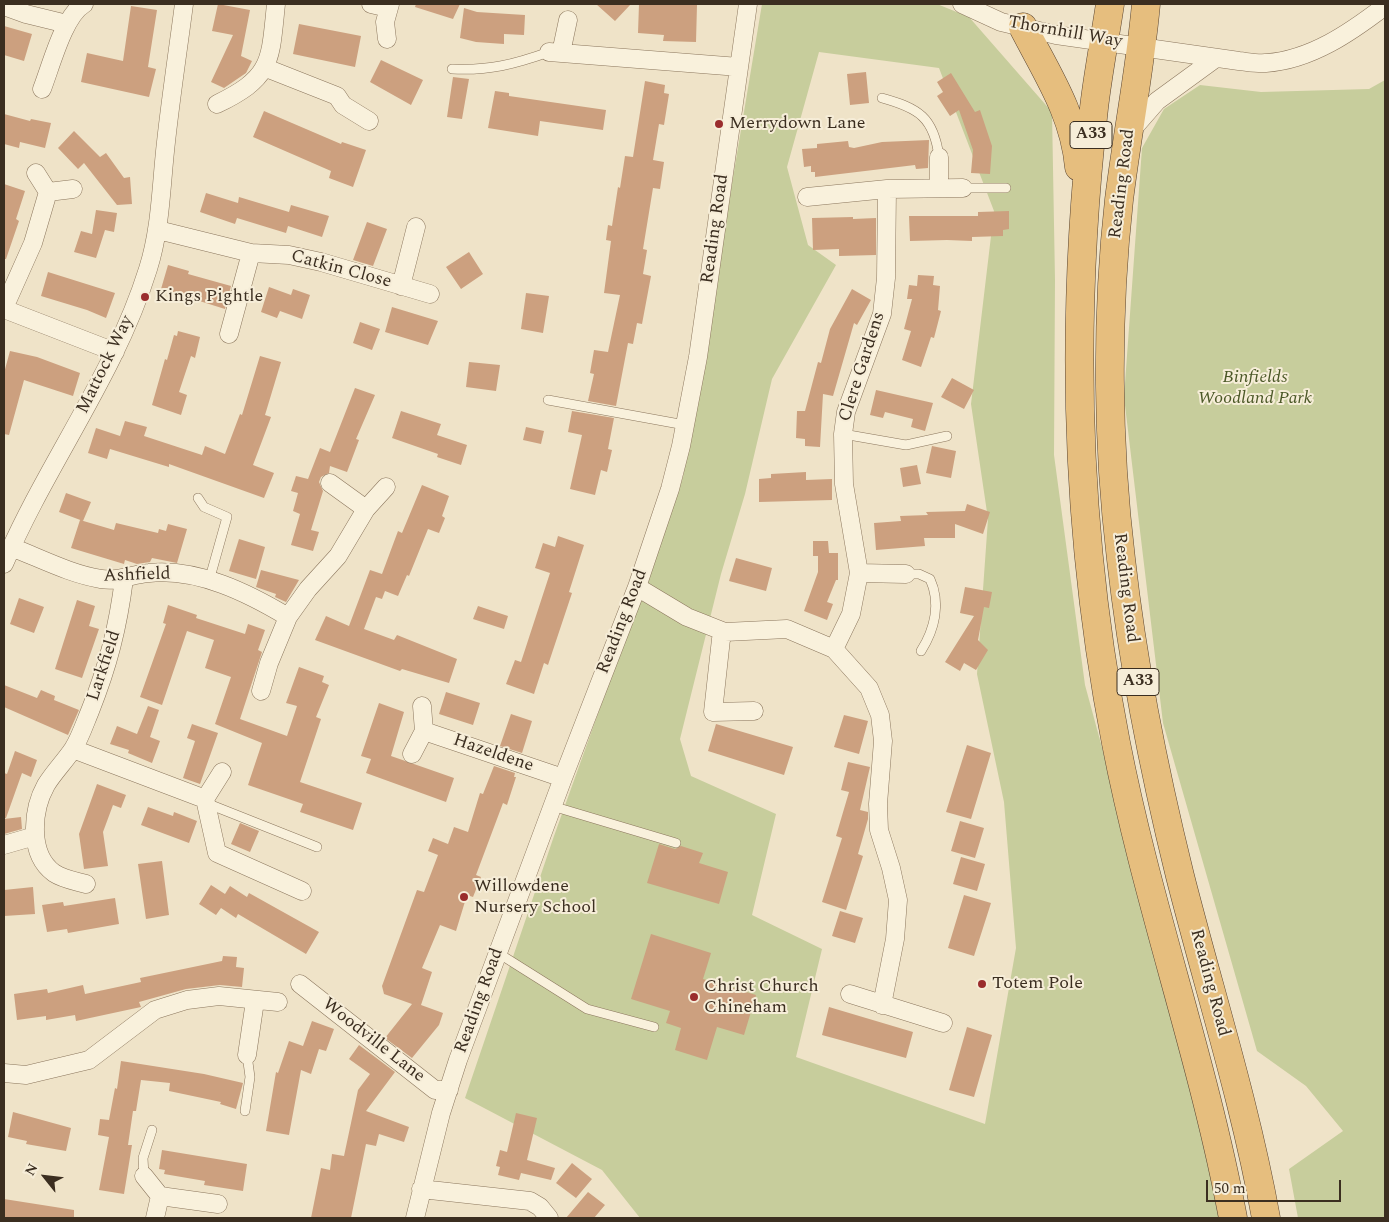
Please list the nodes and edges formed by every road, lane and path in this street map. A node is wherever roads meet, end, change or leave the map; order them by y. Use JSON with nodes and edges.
{"nodes":[{"id":1,"x":84,"y":4,"type":"edge"},
{"id":2,"x":184,"y":4,"type":"edge"},
{"id":3,"x":276,"y":4,"type":"edge"},
{"id":4,"x":748,"y":4,"type":"edge"},
{"id":5,"x":962,"y":4,"type":"edge"},
{"id":6,"x":1110,"y":4,"type":"edge"},
{"id":7,"x":1146,"y":4,"type":"edge"},
{"id":8,"x":383,"y":5,"type":"edge"},
{"id":9,"x":4,"y":6,"type":"edge"},
{"id":10,"x":1385,"y":6,"type":"edge"},
{"id":11,"x":568,"y":20,"type":"dead end"},
{"id":12,"x":67,"y":24,"type":"junction"},
{"id":13,"x":1023,"y":27,"type":"junction"},
{"id":14,"x":387,"y":39,"type":"dead end"},
{"id":15,"x":1104,"y":40,"type":"junction"},
{"id":16,"x":1142,"y":46,"type":"junction"},
{"id":17,"x":555,"y":52,"type":"junction"},
{"id":18,"x":1216,"y":58,"type":"junction"},
{"id":19,"x":739,"y":67,"type":"junction"},
{"id":20,"x":266,"y":68,"type":"junction"},
{"id":21,"x":452,"y":69,"type":"dead end"},
{"id":22,"x":42,"y":89,"type":"dead end"},
{"id":23,"x":882,"y":98,"type":"dead end"},
{"id":24,"x":217,"y":104,"type":"dead end"},
{"id":25,"x":369,"y":121,"type":"dead end"},
{"id":26,"x":1130,"y":132,"type":"junction"},
{"id":27,"x":939,"y":157,"type":"joint"},
{"id":28,"x":36,"y":173,"type":"dead end"},
{"id":29,"x":939,"y":188,"type":"junction"},
{"id":30,"x":963,"y":188,"type":"joint"},
{"id":31,"x":1006,"y":188,"type":"dead end"},
{"id":32,"x":74,"y":189,"type":"dead end"},
{"id":33,"x":887,"y":189,"type":"junction"},
{"id":34,"x":48,"y":192,"type":"junction"},
{"id":35,"x":807,"y":197,"type":"dead end"},
{"id":36,"x":416,"y":226,"type":"dead end"},
{"id":37,"x":158,"y":230,"type":"junction"},
{"id":38,"x":1084,"y":231,"type":"junction"},
{"id":39,"x":251,"y":253,"type":"junction"},
{"id":40,"x":401,"y":286,"type":"junction"},
{"id":41,"x":430,"y":294,"type":"dead end"},
{"id":42,"x":4,"y":309,"type":"edge"},
{"id":43,"x":230,"y":334,"type":"dead end"},
{"id":44,"x":115,"y":352,"type":"junction"},
{"id":45,"x":548,"y":400,"type":"dead end"},
{"id":46,"x":685,"y":425,"type":"junction"},
{"id":47,"x":843,"y":434,"type":"junction"},
{"id":48,"x":947,"y":436,"type":"dead end"},
{"id":49,"x":330,"y":483,"type":"dead end"},
{"id":50,"x":386,"y":487,"type":"dead end"},
{"id":51,"x":198,"y":498,"type":"dead end"},
{"id":52,"x":366,"y":509,"type":"junction"},
{"id":53,"x":11,"y":547,"type":"junction"},
{"id":54,"x":4,"y":564,"type":"edge"},
{"id":55,"x":859,"y":573,"type":"junction"},
{"id":56,"x":906,"y":574,"type":"joint"},
{"id":57,"x":124,"y":579,"type":"junction"},
{"id":58,"x":209,"y":582,"type":"junction"},
{"id":59,"x":637,"y":587,"type":"junction"},
{"id":60,"x":288,"y":617,"type":"junction"},
{"id":61,"x":725,"y":632,"type":"junction"},
{"id":62,"x":834,"y":648,"type":"junction"},
{"id":63,"x":921,"y":651,"type":"dead end"},
{"id":64,"x":261,"y":691,"type":"dead end"},
{"id":65,"x":422,"y":706,"type":"dead end"},
{"id":66,"x":754,"y":710,"type":"dead end"},
{"id":67,"x":424,"y":731,"type":"junction"},
{"id":68,"x":73,"y":749,"type":"junction"},
{"id":69,"x":412,"y":754,"type":"dead end"},
{"id":70,"x":222,"y":772,"type":"dead end"},
{"id":71,"x":563,"y":778,"type":"junction"},
{"id":72,"x":206,"y":801,"type":"junction"},
{"id":73,"x":552,"y":806,"type":"junction"},
{"id":74,"x":35,"y":836,"type":"junction"},
{"id":75,"x":676,"y":843,"type":"dead end"},
{"id":76,"x":4,"y":845,"type":"edge"},
{"id":77,"x":317,"y":847,"type":"dead end"},
{"id":78,"x":86,"y":884,"type":"dead end"},
{"id":79,"x":302,"y":891,"type":"dead end"},
{"id":80,"x":498,"y":952,"type":"junction"},
{"id":81,"x":300,"y":984,"type":"dead end"},
{"id":82,"x":850,"y":994,"type":"dead end"},
{"id":83,"x":255,"y":1001,"type":"junction"},
{"id":84,"x":278,"y":1002,"type":"dead end"},
{"id":85,"x":882,"y":1005,"type":"junction"},
{"id":86,"x":943,"y":1023,"type":"dead end"},
{"id":87,"x":654,"y":1027,"type":"dead end"},
{"id":88,"x":248,"y":1055,"type":"joint"},
{"id":89,"x":4,"y":1073,"type":"edge"},
{"id":90,"x":449,"y":1090,"type":"junction"},
{"id":91,"x":245,"y":1111,"type":"dead end"},
{"id":92,"x":152,"y":1130,"type":"dead end"},
{"id":93,"x":144,"y":1176,"type":"joint"},
{"id":94,"x":420,"y":1189,"type":"junction"},
{"id":95,"x":160,"y":1196,"type":"junction"},
{"id":96,"x":218,"y":1204,"type":"dead end"},
{"id":97,"x":155,"y":1218,"type":"edge"},
{"id":98,"x":415,"y":1218,"type":"edge"},
{"id":99,"x":549,"y":1218,"type":"edge"},
{"id":100,"x":1233,"y":1218,"type":"edge"},
{"id":101,"x":1266,"y":1218,"type":"edge"}],
"edges":[{"from":1,"to":12,"type":"street"},
{"from":2,"to":37,"type":"street","name":"Mattock Way"},
{"from":3,"to":20,"type":"street"},
{"from":4,"to":19,"type":"street","name":"Reading Road"},
{"from":5,"to":13,"type":"street","name":"Thornhill Way"},
{"from":6,"to":15,"type":"highway","name":"Reading Road","number":"A33"},
{"from":7,"to":16,"type":"highway","name":"Reading Road","number":"A33"},
{"from":8,"to":14,"type":"street"},
{"from":9,"to":12,"type":"street"},
{"from":10,"to":18,"type":"street","name":"Thornhill Way"},
{"from":11,"to":17,"type":"street"},
{"from":12,"to":22,"type":"street"},
{"from":13,"to":15,"type":"street","name":"Thornhill Way"},
{"from":13,"to":38,"type":"highway"},
{"from":15,"to":16,"type":"street","name":"Thornhill Way"},
{"from":15,"to":38,"type":"highway","name":"Reading Road","number":"A33"},
{"from":16,"to":18,"type":"street","name":"Thornhill Way"},
{"from":16,"to":26,"type":"highway","name":"Reading Road","number":"A33"},
{"from":16,"to":38,"type":"highway"},
{"from":17,"to":19,"type":"street"},
{"from":17,"to":21,"type":"lane"},
{"from":18,"to":26,"type":"street"},
{"from":19,"to":46,"type":"street","name":"Reading Road"},
{"from":20,"to":24,"type":"street"},
{"from":20,"to":25,"type":"street"},
{"from":23,"to":27,"type":"lane"},
{"from":26,"to":101,"type":"highway","name":"Reading Road","number":"A33"},
{"from":27,"to":29,"type":"street"},
{"from":28,"to":34,"type":"street"},
{"from":29,"to":30,"type":"street"},
{"from":29,"to":33,"type":"street"},
{"from":30,"to":31,"type":"lane"},
{"from":32,"to":34,"type":"street"},
{"from":33,"to":35,"type":"street"},
{"from":33,"to":47,"type":"street","name":"Clere Gardens"},
{"from":34,"to":42,"type":"street"},
{"from":36,"to":40,"type":"street","name":"Catkin Close"},
{"from":37,"to":39,"type":"street","name":"Catkin Close"},
{"from":37,"to":44,"type":"street","name":"Mattock Way"},
{"from":38,"to":100,"type":"highway","name":"Reading Road","number":"A33"},
{"from":39,"to":40,"type":"street","name":"Catkin Close"},
{"from":39,"to":43,"type":"street"},
{"from":40,"to":41,"type":"street","name":"Catkin Close"},
{"from":42,"to":44,"type":"street"},
{"from":44,"to":53,"type":"street","name":"Mattock Way"},
{"from":45,"to":46,"type":"lane"},
{"from":46,"to":59,"type":"street","name":"Reading Road"},
{"from":47,"to":48,"type":"lane"},
{"from":47,"to":55,"type":"street","name":"Clere Gardens"},
{"from":49,"to":52,"type":"street"},
{"from":50,"to":52,"type":"street"},
{"from":51,"to":58,"type":"lane"},
{"from":52,"to":60,"type":"street"},
{"from":53,"to":54,"type":"street","name":"Mattock Way"},
{"from":53,"to":57,"type":"street","name":"Ashfield"},
{"from":55,"to":56,"type":"street"},
{"from":55,"to":62,"type":"street","name":"Clere Gardens"},
{"from":56,"to":63,"type":"lane"},
{"from":57,"to":58,"type":"street","name":"Ashfield"},
{"from":57,"to":68,"type":"street","name":"Larkfield"},
{"from":58,"to":60,"type":"street","name":"Ashfield"},
{"from":59,"to":61,"type":"street"},
{"from":59,"to":71,"type":"street","name":"Reading Road"},
{"from":60,"to":64,"type":"street"},
{"from":61,"to":62,"type":"street"},
{"from":61,"to":66,"type":"street"},
{"from":62,"to":85,"type":"street"},
{"from":65,"to":67,"type":"street"},
{"from":67,"to":69,"type":"street"},
{"from":67,"to":71,"type":"street","name":"Hazeldene"},
{"from":68,"to":72,"type":"street"},
{"from":68,"to":74,"type":"street","name":"Larkfield"},
{"from":70,"to":72,"type":"street"},
{"from":71,"to":73,"type":"street","name":"Reading Road"},
{"from":72,"to":77,"type":"lane"},
{"from":72,"to":79,"type":"street"},
{"from":73,"to":75,"type":"lane"},
{"from":73,"to":80,"type":"street","name":"Reading Road"},
{"from":74,"to":76,"type":"street"},
{"from":74,"to":78,"type":"street","name":"Larkfield"},
{"from":80,"to":87,"type":"lane"},
{"from":80,"to":90,"type":"street","name":"Reading Road"},
{"from":81,"to":90,"type":"street","name":"Woodville Lane"},
{"from":82,"to":85,"type":"street"},
{"from":83,"to":84,"type":"street"},
{"from":83,"to":88,"type":"street"},
{"from":83,"to":89,"type":"street"},
{"from":85,"to":86,"type":"street"},
{"from":88,"to":91,"type":"lane"},
{"from":90,"to":94,"type":"street","name":"Reading Road"},
{"from":92,"to":93,"type":"lane"},
{"from":93,"to":95,"type":"street"},
{"from":94,"to":98,"type":"street","name":"Reading Road"},
{"from":94,"to":99,"type":"street"},
{"from":95,"to":96,"type":"street"},
{"from":95,"to":97,"type":"street"}]}
